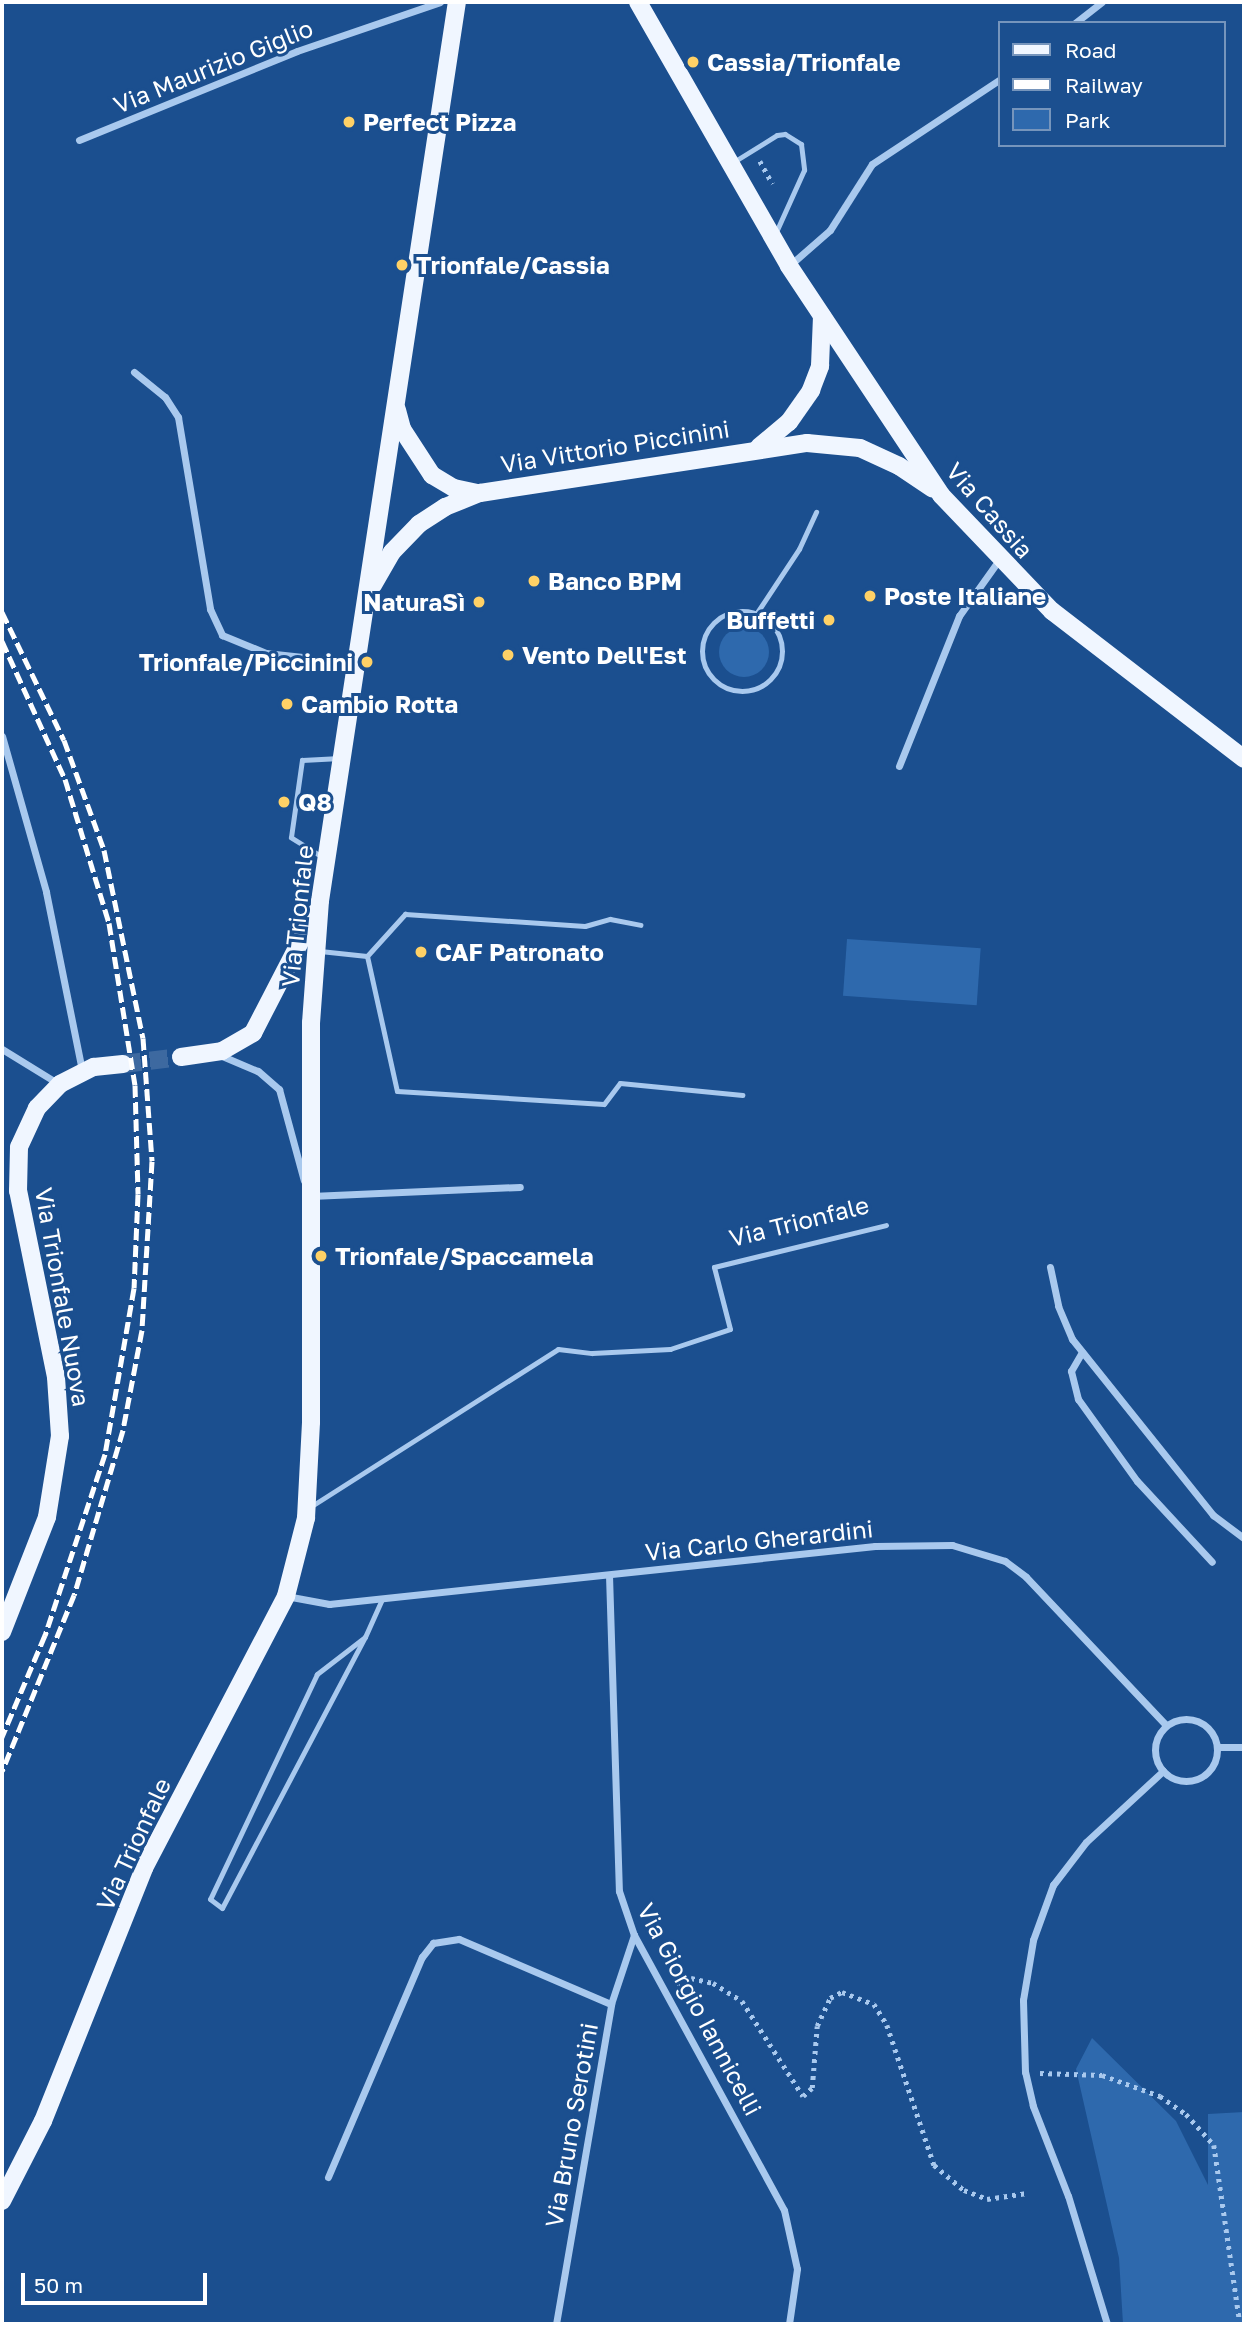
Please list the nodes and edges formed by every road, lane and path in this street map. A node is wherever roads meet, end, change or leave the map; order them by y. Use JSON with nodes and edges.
{"nodes":[{"id":1,"x":440,"y":2,"type":"edge"},
{"id":2,"x":457,"y":2,"type":"edge"},
{"id":3,"x":638,"y":2,"type":"edge"},
{"id":4,"x":1102,"y":2,"type":"edge"},
{"id":5,"x":1078,"y":21,"type":"edge"},
{"id":6,"x":998,"y":81,"type":"edge"},
{"id":7,"x":79,"y":140,"type":"dead end"},
{"id":8,"x":759,"y":160,"type":"dead end"},
{"id":9,"x":732,"y":163,"type":"junction"},
{"id":10,"x":773,"y":184,"type":"dead end"},
{"id":11,"x":773,"y":237,"type":"junction"},
{"id":12,"x":789,"y":266,"type":"junction"},
{"id":13,"x":822,"y":316,"type":"junction"},
{"id":14,"x":134,"y":372,"type":"dead end"},
{"id":15,"x":396,"y":403,"type":"junction"},
{"id":16,"x":759,"y":447,"type":"junction"},
{"id":17,"x":480,"y":493,"type":"junction"},
{"id":18,"x":941,"y":495,"type":"junction"},
{"id":19,"x":816,"y":512,"type":"dead end"},
{"id":20,"x":999,"y":560,"type":"junction"},
{"id":21,"x":368,"y":594,"type":"junction"},
{"id":22,"x":756,"y":614,"type":"junction"},
{"id":23,"x":357,"y":663,"type":"junction"},
{"id":24,"x":2,"y":736,"type":"edge"},
{"id":25,"x":343,"y":758,"type":"junction"},
{"id":26,"x":1244,"y":758,"type":"edge"},
{"id":27,"x":899,"y":766,"type":"dead end"},
{"id":28,"x":327,"y":859,"type":"junction"},
{"id":29,"x":320,"y":901,"type":"junction"},
{"id":30,"x":640,"y":925,"type":"dead end"},
{"id":31,"x":316,"y":951,"type":"junction"},
{"id":32,"x":367,"y":956,"type":"junction"},
{"id":33,"x":2,"y":1049,"type":"edge"},
{"id":34,"x":211,"y":1054,"type":"junction"},
{"id":35,"x":181,"y":1057,"type":"tunnel mouth"},
{"id":36,"x":123,"y":1064,"type":"tunnel mouth"},
{"id":37,"x":82,"y":1070,"type":"junction"},
{"id":38,"x":60,"y":1084,"type":"junction"},
{"id":39,"x":742,"y":1095,"type":"dead end"},
{"id":40,"x":520,"y":1187,"type":"dead end"},
{"id":41,"x":308,"y":1196,"type":"junction"},
{"id":42,"x":886,"y":1225,"type":"dead end"},
{"id":43,"x":1050,"y":1267,"type":"dead end"},
{"id":44,"x":1082,"y":1352,"type":"junction"},
{"id":45,"x":307,"y":1509,"type":"junction"},
{"id":46,"x":1244,"y":1538,"type":"edge"},
{"id":47,"x":1212,"y":1562,"type":"dead end"},
{"id":48,"x":609,"y":1575,"type":"junction"},
{"id":49,"x":286,"y":1595,"type":"junction"},
{"id":50,"x":382,"y":1599,"type":"junction"},
{"id":51,"x":2,"y":1632,"type":"edge"},
{"id":52,"x":365,"y":1637,"type":"junction"},
{"id":53,"x":1166,"y":1726,"type":"junction"},
{"id":54,"x":1217,"y":1747,"type":"junction"},
{"id":55,"x":1244,"y":1747,"type":"edge"},
{"id":56,"x":1163,"y":1771,"type":"junction"},
{"id":57,"x":634,"y":1935,"type":"junction"},
{"id":58,"x":667,"y":1991,"type":"junction"},
{"id":59,"x":611,"y":2004,"type":"junction"},
{"id":60,"x":1025,"y":2073,"type":"junction"},
{"id":61,"x":328,"y":2177,"type":"dead end"},
{"id":62,"x":1027,"y":2193,"type":"dead end"},
{"id":63,"x":2,"y":2201,"type":"edge"},
{"id":64,"x":556,"y":2324,"type":"edge"},
{"id":65,"x":789,"y":2324,"type":"edge"},
{"id":66,"x":1107,"y":2324,"type":"edge"},
{"id":67,"x":1240,"y":2324,"type":"edge"}],
"edges":[{"from":1,"to":7,"type":"street","name":"Via Maurizio Giglio"},
{"from":2,"to":15,"type":"main road","name":"Via Trionfale"},
{"from":3,"to":9,"type":"main road","name":"Via Cassia"},
{"from":4,"to":5,"type":"street"},
{"from":6,"to":12,"type":"street"},
{"from":8,"to":10,"type":"path"},
{"from":9,"to":11,"type":"main road","name":"Via Cassia"},
{"from":9,"to":11,"type":"lane"},
{"from":11,"to":12,"type":"main road","name":"Via Cassia"},
{"from":12,"to":13,"type":"main road","name":"Via Cassia"},
{"from":13,"to":16,"type":"main road","name":"Via Vittorio Piccinini"},
{"from":13,"to":18,"type":"main road","name":"Via Cassia"},
{"from":14,"to":23,"type":"street"},
{"from":15,"to":17,"type":"main road","name":"Via Vittorio Piccinini"},
{"from":15,"to":21,"type":"main road","name":"Via Trionfale"},
{"from":16,"to":17,"type":"main road","name":"Via Vittorio Piccinini"},
{"from":16,"to":18,"type":"main road","name":"Via Vittorio Piccinini"},
{"from":17,"to":21,"type":"main road","name":"Via Vittorio Piccinini"},
{"from":18,"to":20,"type":"main road","name":"Via Cassia"},
{"from":19,"to":22,"type":"lane"},
{"from":20,"to":26,"type":"main road","name":"Via Cassia"},
{"from":20,"to":27,"type":"street"},
{"from":21,"to":23,"type":"main road","name":"Via Trionfale"},
{"from":22,"to":22,"type":"lane"},
{"from":23,"to":25,"type":"main road","name":"Via Trionfale"},
{"from":24,"to":37,"type":"street"},
{"from":25,"to":28,"type":"main road","name":"Via Trionfale"},
{"from":25,"to":28,"type":"lane"},
{"from":28,"to":29,"type":"main road","name":"Via Trionfale"},
{"from":29,"to":31,"type":"main road","name":"Via Trionfale"},
{"from":29,"to":34,"type":"main road"},
{"from":30,"to":32,"type":"lane"},
{"from":31,"to":32,"type":"lane"},
{"from":31,"to":41,"type":"main road","name":"Via Trionfale"},
{"from":32,"to":39,"type":"lane"},
{"from":33,"to":38,"type":"street"},
{"from":34,"to":35,"type":"main road"},
{"from":34,"to":41,"type":"street"},
{"from":36,"to":37,"type":"main road","name":"Via Trionfale Nuova"},
{"from":37,"to":38,"type":"main road","name":"Via Trionfale Nuova"},
{"from":38,"to":51,"type":"main road","name":"Via Trionfale Nuova"},
{"from":40,"to":41,"type":"street"},
{"from":41,"to":45,"type":"main road","name":"Via Trionfale"},
{"from":42,"to":45,"type":"lane","name":"Via Trionfale"},
{"from":43,"to":44,"type":"street"},
{"from":44,"to":46,"type":"street"},
{"from":44,"to":47,"type":"street"},
{"from":45,"to":49,"type":"main road","name":"Via Trionfale"},
{"from":48,"to":50,"type":"street","name":"Via Carlo Gherardini"},
{"from":48,"to":53,"type":"street","name":"Via Carlo Gherardini"},
{"from":48,"to":57,"type":"street","name":"Via Giorgio Iannicelli"},
{"from":49,"to":50,"type":"street","name":"Via Carlo Gherardini"},
{"from":49,"to":63,"type":"main road","name":"Via Trionfale"},
{"from":50,"to":52,"type":"lane"},
{"from":52,"to":52,"type":"lane"},
{"from":53,"to":54,"type":"street"},
{"from":53,"to":56,"type":"street"},
{"from":54,"to":55,"type":"street"},
{"from":54,"to":56,"type":"street"},
{"from":56,"to":60,"type":"street"},
{"from":57,"to":58,"type":"street","name":"Via Giorgio Iannicelli"},
{"from":57,"to":59,"type":"street","name":"Via Bruno Serotini"},
{"from":58,"to":62,"type":"path"},
{"from":58,"to":65,"type":"street","name":"Via Giorgio Iannicelli"},
{"from":59,"to":61,"type":"street"},
{"from":59,"to":64,"type":"street","name":"Via Bruno Serotini"},
{"from":60,"to":66,"type":"street"},
{"from":60,"to":67,"type":"path"}]}
